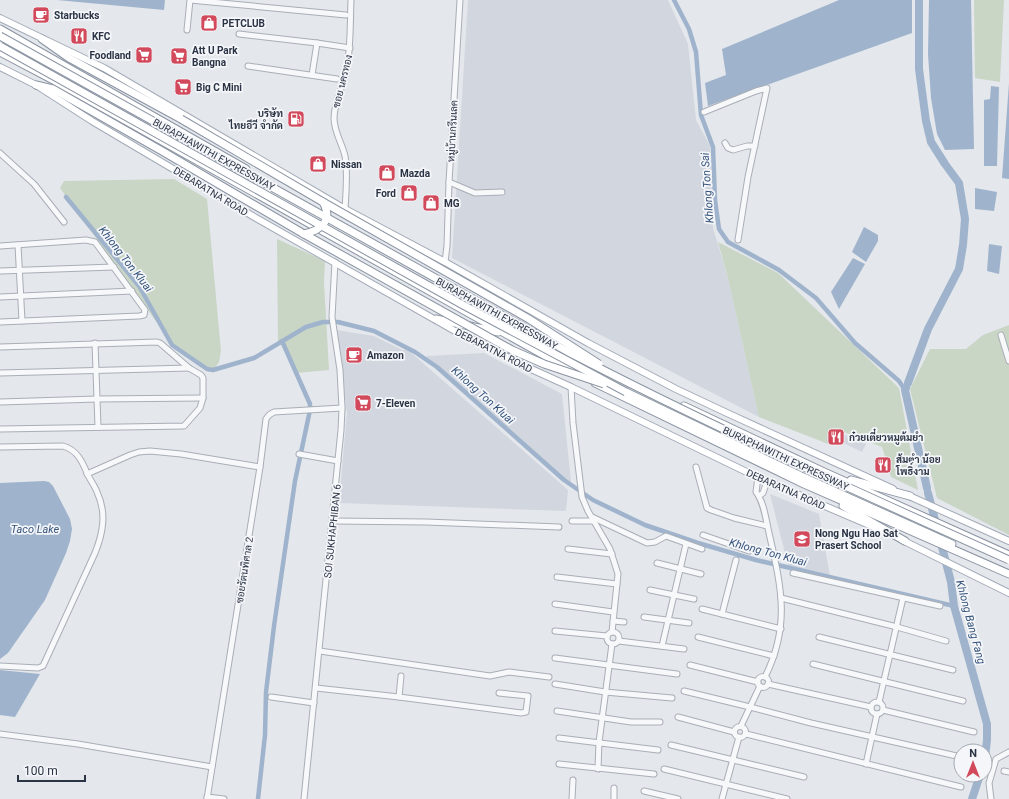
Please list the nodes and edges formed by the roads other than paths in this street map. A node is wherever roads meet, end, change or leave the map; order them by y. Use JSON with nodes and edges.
{"nodes":[{"id":1,"x":351,"y":0,"type":"edge"},
{"id":2,"x":460,"y":0,"type":"edge"},
{"id":3,"x":346,"y":15,"type":"dead end"},
{"id":4,"x":0,"y":18,"type":"edge"},
{"id":5,"x":0,"y":29,"type":"edge"},
{"id":6,"x":187,"y":30,"type":"dead end"},
{"id":7,"x":239,"y":34,"type":"dead end"},
{"id":8,"x":0,"y":36,"type":"edge"},
{"id":9,"x":42,"y":39,"type":"junction"},
{"id":10,"x":317,"y":43,"type":"junction"},
{"id":11,"x":28,"y":45,"type":"junction"},
{"id":12,"x":0,"y":46,"type":"edge"},
{"id":13,"x":350,"y":48,"type":"junction"},
{"id":14,"x":0,"y":52,"type":"edge"},
{"id":15,"x":69,"y":58,"type":"junction"},
{"id":16,"x":248,"y":66,"type":"dead end"},
{"id":17,"x":0,"y":67,"type":"edge"},
{"id":18,"x":312,"y":75,"type":"junction"},
{"id":19,"x":337,"y":79,"type":"dead end"},
{"id":20,"x":55,"y":81,"type":"junction"},
{"id":21,"x":36,"y":85,"type":"junction"},
{"id":22,"x":53,"y":89,"type":"junction"},
{"id":23,"x":704,"y":112,"type":"dead end"},
{"id":24,"x":725,"y":143,"type":"dead end"},
{"id":25,"x":755,"y":146,"type":"junction"},
{"id":26,"x":0,"y":153,"type":"edge"},
{"id":27,"x":449,"y":182,"type":"junction"},
{"id":28,"x":502,"y":192,"type":"dead end"},
{"id":29,"x":323,"y":202,"type":"junction"},
{"id":30,"x":345,"y":209,"type":"junction"},
{"id":31,"x":64,"y":222,"type":"dead end"},
{"id":32,"x":304,"y":234,"type":"junction"},
{"id":33,"x":738,"y":240,"type":"dead end"},
{"id":34,"x":18,"y":245,"type":"junction"},
{"id":35,"x":0,"y":246,"type":"edge"},
{"id":36,"x":335,"y":262,"type":"junction"},
{"id":37,"x":445,"y":262,"type":"junction"},
{"id":38,"x":114,"y":266,"type":"junction"},
{"id":39,"x":19,"y":270,"type":"junction"},
{"id":40,"x":0,"y":271,"type":"edge"},
{"id":41,"x":132,"y":291,"type":"junction"},
{"id":42,"x":20,"y":296,"type":"junction"},
{"id":43,"x":0,"y":298,"type":"edge"},
{"id":44,"x":436,"y":319,"type":"junction"},
{"id":45,"x":22,"y":321,"type":"junction"},
{"id":46,"x":0,"y":322,"type":"edge"},
{"id":47,"x":504,"y":334,"type":"junction"},
{"id":48,"x":1001,"y":336,"type":"dead end"},
{"id":49,"x":95,"y":343,"type":"junction"},
{"id":50,"x":0,"y":347,"type":"edge"},
{"id":51,"x":1009,"y":361,"type":"edge"},
{"id":52,"x":189,"y":368,"type":"junction"},
{"id":53,"x":96,"y":370,"type":"junction"},
{"id":54,"x":0,"y":372,"type":"edge"},
{"id":55,"x":631,"y":384,"type":"junction"},
{"id":56,"x":571,"y":387,"type":"junction"},
{"id":57,"x":626,"y":392,"type":"junction"},
{"id":58,"x":203,"y":398,"type":"junction"},
{"id":59,"x":97,"y":399,"type":"junction"},
{"id":60,"x":0,"y":402,"type":"edge"},
{"id":61,"x":342,"y":408,"type":"junction"},
{"id":62,"x":98,"y":427,"type":"junction"},
{"id":63,"x":0,"y":430,"type":"edge"},
{"id":64,"x":0,"y":447,"type":"edge"},
{"id":65,"x":299,"y":454,"type":"dead end"},
{"id":66,"x":338,"y":461,"type":"junction"},
{"id":67,"x":260,"y":467,"type":"junction"},
{"id":68,"x":696,"y":467,"type":"dead end"},
{"id":69,"x":824,"y":472,"type":"junction"},
{"id":70,"x":87,"y":474,"type":"junction"},
{"id":71,"x":758,"y":477,"type":"junction"},
{"id":72,"x":767,"y":481,"type":"junction"},
{"id":73,"x":804,"y":484,"type":"junction"},
{"id":74,"x":759,"y":496,"type":"junction"},
{"id":75,"x":910,"y":496,"type":"junction"},
{"id":76,"x":593,"y":519,"type":"junction"},
{"id":77,"x":333,"y":521,"type":"junction"},
{"id":78,"x":572,"y":521,"type":"dead end"},
{"id":79,"x":767,"y":526,"type":"junction"},
{"id":80,"x":559,"y":527,"type":"dead end"},
{"id":81,"x":703,"y":535,"type":"dead end"},
{"id":82,"x":905,"y":541,"type":"junction"},
{"id":83,"x":1009,"y":541,"type":"edge"},
{"id":84,"x":686,"y":544,"type":"junction"},
{"id":85,"x":568,"y":549,"type":"dead end"},
{"id":86,"x":702,"y":549,"type":"dead end"},
{"id":87,"x":749,"y":551,"type":"dead end"},
{"id":88,"x":612,"y":554,"type":"junction"},
{"id":89,"x":1009,"y":555,"type":"edge"},
{"id":90,"x":736,"y":560,"type":"dead end"},
{"id":91,"x":1009,"y":560,"type":"edge"},
{"id":92,"x":657,"y":563,"type":"dead end"},
{"id":93,"x":1009,"y":569,"type":"edge"},
{"id":94,"x":681,"y":570,"type":"junction"},
{"id":95,"x":793,"y":573,"type":"dead end"},
{"id":96,"x":701,"y":574,"type":"dead end"},
{"id":97,"x":1009,"y":574,"type":"edge"},
{"id":98,"x":557,"y":577,"type":"dead end"},
{"id":99,"x":617,"y":584,"type":"junction"},
{"id":100,"x":650,"y":590,"type":"dead end"},
{"id":101,"x":1009,"y":593,"type":"edge"},
{"id":102,"x":674,"y":596,"type":"junction"},
{"id":103,"x":781,"y":598,"type":"junction"},
{"id":104,"x":903,"y":598,"type":"junction"},
{"id":105,"x":694,"y":599,"type":"dead end"},
{"id":106,"x":555,"y":604,"type":"dead end"},
{"id":107,"x":940,"y":606,"type":"dead end"},
{"id":108,"x":702,"y":609,"type":"dead end"},
{"id":109,"x":613,"y":612,"type":"junction"},
{"id":110,"x":722,"y":614,"type":"junction"},
{"id":111,"x":644,"y":617,"type":"dead end"},
{"id":112,"x":668,"y":620,"type":"junction"},
{"id":113,"x":613,"y":621,"type":"junction"},
{"id":114,"x":624,"y":622,"type":"dead end"},
{"id":115,"x":689,"y":624,"type":"dead end"},
{"id":116,"x":897,"y":627,"type":"junction"},
{"id":117,"x":781,"y":629,"type":"junction"},
{"id":118,"x":555,"y":631,"type":"dead end"},
{"id":119,"x":612,"y":632,"type":"junction"},
{"id":120,"x":607,"y":636,"type":"junction"},
{"id":121,"x":698,"y":637,"type":"dead end"},
{"id":122,"x":819,"y":637,"type":"dead end"},
{"id":123,"x":619,"y":641,"type":"junction"},
{"id":124,"x":946,"y":641,"type":"dead end"},
{"id":125,"x":612,"y":644,"type":"junction"},
{"id":126,"x":662,"y":646,"type":"junction"},
{"id":127,"x":684,"y":648,"type":"dead end"},
{"id":128,"x":320,"y":652,"type":"junction"},
{"id":129,"x":889,"y":654,"type":"junction"},
{"id":130,"x":774,"y":656,"type":"junction"},
{"id":131,"x":555,"y":658,"type":"dead end"},
{"id":132,"x":813,"y":664,"type":"dead end"},
{"id":133,"x":609,"y":665,"type":"junction"},
{"id":134,"x":690,"y":665,"type":"dead end"},
{"id":135,"x":0,"y":666,"type":"edge"},
{"id":136,"x":953,"y":670,"type":"dead end"},
{"id":137,"x":677,"y":674,"type":"dead end"},
{"id":138,"x":402,"y":676,"type":"dead end"},
{"id":139,"x":549,"y":677,"type":"dead end"},
{"id":140,"x":765,"y":677,"type":"junction"},
{"id":141,"x":883,"y":682,"type":"junction"},
{"id":142,"x":555,"y":684,"type":"dead end"},
{"id":143,"x":759,"y":684,"type":"junction"},
{"id":144,"x":768,"y":684,"type":"junction"},
{"id":145,"x":316,"y":688,"type":"junction"},
{"id":146,"x":684,"y":691,"type":"dead end"},
{"id":147,"x":605,"y":692,"type":"junction"},
{"id":148,"x":499,"y":693,"type":"dead end"},
{"id":149,"x":271,"y":697,"type":"dead end"},
{"id":150,"x":399,"y":697,"type":"junction"},
{"id":151,"x":672,"y":698,"type":"dead end"},
{"id":152,"x":963,"y":701,"type":"dead end"},
{"id":153,"x":878,"y":702,"type":"junction"},
{"id":154,"x":314,"y":703,"type":"junction"},
{"id":155,"x":750,"y":707,"type":"junction"},
{"id":156,"x":871,"y":708,"type":"junction"},
{"id":157,"x":883,"y":710,"type":"junction"},
{"id":158,"x":557,"y":711,"type":"dead end"},
{"id":159,"x":877,"y":714,"type":"junction"},
{"id":160,"x":602,"y":716,"type":"junction"},
{"id":161,"x":678,"y":717,"type":"dead end"},
{"id":162,"x":660,"y":722,"type":"dead end"},
{"id":163,"x":741,"y":726,"type":"junction"},
{"id":164,"x":734,"y":732,"type":"junction"},
{"id":165,"x":974,"y":732,"type":"dead end"},
{"id":166,"x":0,"y":734,"type":"edge"},
{"id":167,"x":746,"y":734,"type":"junction"},
{"id":168,"x":872,"y":736,"type":"junction"},
{"id":169,"x":739,"y":737,"type":"junction"},
{"id":170,"x":559,"y":738,"type":"dead end"},
{"id":171,"x":599,"y":742,"type":"junction"},
{"id":172,"x":671,"y":745,"type":"dead end"},
{"id":173,"x":658,"y":750,"type":"dead end"},
{"id":174,"x":1009,"y":752,"type":"edge"},
{"id":175,"x":953,"y":755,"type":"edge"},
{"id":176,"x":732,"y":760,"type":"junction"},
{"id":177,"x":559,"y":764,"type":"dead end"},
{"id":178,"x":866,"y":764,"type":"junction"},
{"id":179,"x":212,"y":767,"type":"junction"},
{"id":180,"x":598,"y":769,"type":"junction"},
{"id":181,"x":664,"y":769,"type":"dead end"},
{"id":182,"x":654,"y":774,"type":"dead end"},
{"id":183,"x":804,"y":777,"type":"dead end"},
{"id":184,"x":573,"y":780,"type":"dead end"},
{"id":185,"x":726,"y":784,"type":"junction"},
{"id":186,"x":614,"y":788,"type":"dead end"},
{"id":187,"x":961,"y":788,"type":"dead end"},
{"id":188,"x":644,"y":791,"type":"dead end"},
{"id":189,"x":207,"y":798,"type":"edge"},
{"id":190,"x":224,"y":799,"type":"edge"},
{"id":191,"x":304,"y":799,"type":"edge"},
{"id":192,"x":572,"y":799,"type":"edge"},
{"id":193,"x":614,"y":799,"type":"edge"},
{"id":194,"x":678,"y":799,"type":"edge"},
{"id":195,"x":722,"y":799,"type":"edge"},
{"id":196,"x":787,"y":799,"type":"edge"},
{"id":197,"x":991,"y":799,"type":"edge"}],
"edges":[{"from":1,"to":13,"type":"street","name":"ซอย นครทอง"},
{"from":2,"to":27,"type":"street","name":"หมู่บ้านกรีนเลค"},
{"from":3,"to":6,"type":"street"},
{"from":4,"to":9,"type":"main road"},
{"from":5,"to":11,"type":"highway"},
{"from":7,"to":10,"type":"street"},
{"from":8,"to":55,"type":"highway","name":"BURAPHAWITHI EXPRESSWAY","bridge":true},
{"from":9,"to":15,"type":"highway"},
{"from":9,"to":30,"type":"main road"},
{"from":10,"to":13,"type":"street"},
{"from":10,"to":18,"type":"street"},
{"from":11,"to":15,"type":"highway"},
{"from":11,"to":69,"type":"highway"},
{"from":12,"to":57,"type":"highway","name":"BURAPHAWITHI EXPRESSWAY","bridge":true},
{"from":13,"to":30,"type":"street","name":"ซอย นครทอง"},
{"from":14,"to":20,"type":"highway","name":"DEBARATNA ROAD"},
{"from":15,"to":29,"type":"highway","bridge":true},
{"from":16,"to":18,"type":"street"},
{"from":17,"to":21,"type":"main road","name":"DEBARATNA ROAD"},
{"from":18,"to":19,"type":"street"},
{"from":20,"to":22,"type":"highway"},
{"from":20,"to":47,"type":"highway","name":"DEBARATNA ROAD"},
{"from":21,"to":22,"type":"highway"},
{"from":21,"to":36,"type":"main road","name":"DEBARATNA ROAD"},
{"from":22,"to":32,"type":"highway"},
{"from":23,"to":25,"type":"street"},
{"from":24,"to":25,"type":"street"},
{"from":25,"to":33,"type":"street"},
{"from":26,"to":31,"type":"street"},
{"from":27,"to":28,"type":"street"},
{"from":27,"to":37,"type":"street","name":"หมู่บ้านกรีนเลค"},
{"from":29,"to":32,"type":"highway","bridge":true},
{"from":29,"to":55,"type":"highway","bridge":true},
{"from":30,"to":37,"type":"main road"},
{"from":32,"to":57,"type":"highway","bridge":true},
{"from":34,"to":35,"type":"street"},
{"from":34,"to":38,"type":"street"},
{"from":34,"to":39,"type":"street"},
{"from":36,"to":44,"type":"main road","name":"DEBARATNA ROAD"},
{"from":36,"to":61,"type":"street","name":"SOI SUKHAPHIBAN 6"},
{"from":37,"to":75,"type":"main road"},
{"from":38,"to":39,"type":"street"},
{"from":38,"to":41,"type":"street"},
{"from":39,"to":40,"type":"street"},
{"from":39,"to":42,"type":"street"},
{"from":41,"to":42,"type":"street"},
{"from":41,"to":45,"type":"street"},
{"from":42,"to":43,"type":"street"},
{"from":42,"to":45,"type":"street"},
{"from":44,"to":47,"type":"highway"},
{"from":44,"to":56,"type":"main road","name":"DEBARATNA ROAD"},
{"from":45,"to":46,"type":"street"},
{"from":47,"to":73,"type":"highway","name":"DEBARATNA ROAD"},
{"from":48,"to":51,"type":"street"},
{"from":49,"to":50,"type":"street"},
{"from":49,"to":52,"type":"street"},
{"from":49,"to":53,"type":"street"},
{"from":52,"to":53,"type":"street"},
{"from":52,"to":58,"type":"street"},
{"from":53,"to":54,"type":"street"},
{"from":53,"to":59,"type":"street"},
{"from":55,"to":91,"type":"highway","name":"BURAPHAWITHI EXPRESSWAY","bridge":true},
{"from":56,"to":71,"type":"main road","name":"DEBARATNA ROAD"},
{"from":56,"to":76,"type":"street"},
{"from":57,"to":93,"type":"highway","name":"BURAPHAWITHI EXPRESSWAY"},
{"from":58,"to":59,"type":"street"},
{"from":58,"to":62,"type":"street"},
{"from":59,"to":60,"type":"street"},
{"from":59,"to":62,"type":"street"},
{"from":61,"to":66,"type":"street","name":"SOI SUKHAPHIBAN 6"},
{"from":61,"to":67,"type":"street","name":"ซอยรัตนพิศาล 2"},
{"from":62,"to":63,"type":"street"},
{"from":64,"to":70,"type":"street"},
{"from":65,"to":66,"type":"street"},
{"from":66,"to":77,"type":"street","name":"SOI SUKHAPHIBAN 6"},
{"from":67,"to":70,"type":"street"},
{"from":67,"to":179,"type":"street","name":"ซอยรัตนพิศาล 2"},
{"from":68,"to":79,"type":"street"},
{"from":69,"to":75,"type":"highway"},
{"from":69,"to":89,"type":"highway"},
{"from":70,"to":135,"type":"street"},
{"from":71,"to":72,"type":"main road","name":"DEBARATNA ROAD"},
{"from":71,"to":74,"type":"street"},
{"from":72,"to":74,"type":"street"},
{"from":72,"to":82,"type":"main road","name":"DEBARATNA ROAD"},
{"from":73,"to":82,"type":"highway"},
{"from":73,"to":97,"type":"highway","name":"DEBARATNA ROAD"},
{"from":74,"to":79,"type":"street"},
{"from":75,"to":83,"type":"main road"},
{"from":76,"to":78,"type":"street"},
{"from":76,"to":84,"type":"street"},
{"from":76,"to":88,"type":"street"},
{"from":77,"to":80,"type":"street"},
{"from":77,"to":128,"type":"street","name":"SOI SUKHAPHIBAN 6"},
{"from":79,"to":103,"type":"street"},
{"from":81,"to":87,"type":"street"},
{"from":82,"to":101,"type":"main road","name":"DEBARATNA ROAD"},
{"from":84,"to":86,"type":"street"},
{"from":84,"to":94,"type":"street"},
{"from":85,"to":88,"type":"street"},
{"from":88,"to":99,"type":"street"},
{"from":90,"to":110,"type":"street"},
{"from":92,"to":94,"type":"street"},
{"from":94,"to":96,"type":"street"},
{"from":94,"to":102,"type":"street"},
{"from":95,"to":104,"type":"street"},
{"from":98,"to":99,"type":"street"},
{"from":99,"to":109,"type":"street"},
{"from":100,"to":102,"type":"street"},
{"from":102,"to":105,"type":"street"},
{"from":102,"to":112,"type":"street"},
{"from":103,"to":116,"type":"street"},
{"from":103,"to":117,"type":"street"},
{"from":104,"to":107,"type":"street"},
{"from":104,"to":116,"type":"street"},
{"from":106,"to":109,"type":"street"},
{"from":108,"to":110,"type":"street"},
{"from":109,"to":113,"type":"street"},
{"from":110,"to":117,"type":"street"},
{"from":111,"to":112,"type":"street"},
{"from":112,"to":115,"type":"street"},
{"from":112,"to":126,"type":"street"},
{"from":113,"to":114,"type":"street"},
{"from":113,"to":119,"type":"street"},
{"from":116,"to":124,"type":"street"},
{"from":116,"to":129,"type":"street"},
{"from":117,"to":130,"type":"street"},
{"from":118,"to":120,"type":"street"},
{"from":119,"to":120,"type":"street"},
{"from":119,"to":123,"type":"street"},
{"from":120,"to":125,"type":"street"},
{"from":121,"to":130,"type":"street"},
{"from":122,"to":129,"type":"street"},
{"from":123,"to":125,"type":"street"},
{"from":123,"to":126,"type":"street"},
{"from":125,"to":133,"type":"street"},
{"from":126,"to":127,"type":"street"},
{"from":128,"to":139,"type":"street"},
{"from":128,"to":145,"type":"street","name":"SOI SUKHAPHIBAN 6"},
{"from":129,"to":136,"type":"street"},
{"from":129,"to":141,"type":"street"},
{"from":130,"to":140,"type":"street"},
{"from":131,"to":133,"type":"street"},
{"from":132,"to":141,"type":"street"},
{"from":133,"to":137,"type":"street"},
{"from":133,"to":147,"type":"street"},
{"from":134,"to":143,"type":"street"},
{"from":138,"to":150,"type":"street"},
{"from":140,"to":143,"type":"street"},
{"from":140,"to":144,"type":"street"},
{"from":141,"to":152,"type":"street"},
{"from":141,"to":153,"type":"street"},
{"from":142,"to":147,"type":"street"},
{"from":143,"to":144,"type":"street"},
{"from":143,"to":155,"type":"street"},
{"from":144,"to":156,"type":"street"},
{"from":145,"to":150,"type":"street"},
{"from":145,"to":154,"type":"street","name":"SOI SUKHAPHIBAN 6"},
{"from":146,"to":155,"type":"street"},
{"from":147,"to":151,"type":"street"},
{"from":147,"to":160,"type":"street"},
{"from":148,"to":150,"type":"street"},
{"from":149,"to":154,"type":"street"},
{"from":153,"to":156,"type":"street"},
{"from":153,"to":157,"type":"street"},
{"from":154,"to":191,"type":"street","name":"SOI SUKHAPHIBAN 6"},
{"from":155,"to":163,"type":"street"},
{"from":155,"to":168,"type":"street"},
{"from":156,"to":159,"type":"street"},
{"from":157,"to":159,"type":"street"},
{"from":157,"to":165,"type":"street"},
{"from":158,"to":160,"type":"street"},
{"from":159,"to":168,"type":"street"},
{"from":160,"to":162,"type":"street"},
{"from":160,"to":171,"type":"street"},
{"from":161,"to":164,"type":"street"},
{"from":163,"to":164,"type":"street"},
{"from":163,"to":167,"type":"street"},
{"from":164,"to":169,"type":"street"},
{"from":166,"to":179,"type":"street"},
{"from":167,"to":169,"type":"street"},
{"from":167,"to":178,"type":"street"},
{"from":168,"to":175,"type":"street"},
{"from":168,"to":178,"type":"street"},
{"from":169,"to":176,"type":"street"},
{"from":170,"to":171,"type":"street"},
{"from":171,"to":173,"type":"street"},
{"from":171,"to":180,"type":"street"},
{"from":172,"to":176,"type":"street"},
{"from":174,"to":197,"type":"street"},
{"from":176,"to":183,"type":"street"},
{"from":176,"to":185,"type":"street"},
{"from":177,"to":180,"type":"street"},
{"from":178,"to":187,"type":"street"},
{"from":179,"to":189,"type":"street","name":"ซอยรัตนพิศาล 2"},
{"from":180,"to":182,"type":"street"},
{"from":181,"to":185,"type":"street"},
{"from":184,"to":192,"type":"street"},
{"from":185,"to":195,"type":"street"},
{"from":185,"to":196,"type":"street"},
{"from":186,"to":193,"type":"street"},
{"from":188,"to":194,"type":"street"},
{"from":189,"to":190,"type":"street"}]}
